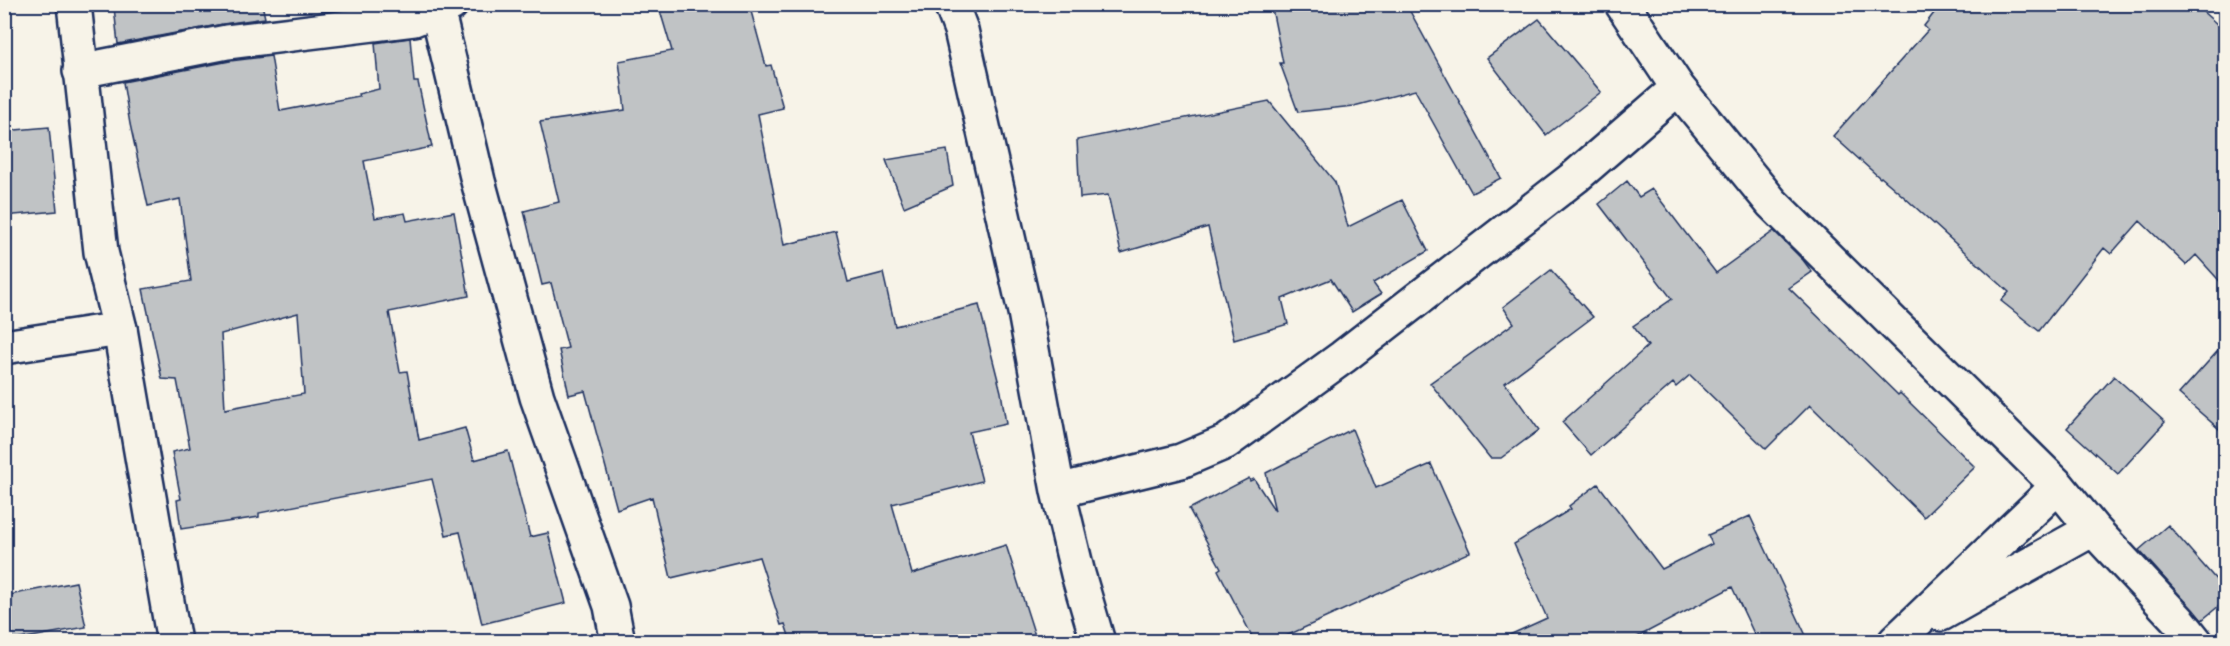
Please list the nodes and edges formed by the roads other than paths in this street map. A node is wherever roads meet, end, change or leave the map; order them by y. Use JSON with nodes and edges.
{"nodes":[{"id":1,"x":74,"y":4,"type":"edge"},
{"id":2,"x":951,"y":4,"type":"edge"},
{"id":3,"x":1622,"y":4,"type":"edge"},
{"id":4,"x":444,"y":7,"type":"edge"},
{"id":5,"x":80,"y":71,"type":"junction"},
{"id":6,"x":1678,"y":88,"type":"junction"},
{"id":7,"x":120,"y":329,"type":"junction"},
{"id":8,"x":4,"y":347,"type":"edge"},
{"id":9,"x":2058,"y":486,"type":"junction"},
{"id":10,"x":1058,"y":491,"type":"junction"},
{"id":11,"x":2093,"y":530,"type":"junction"},
{"id":12,"x":1898,"y":639,"type":"edge"},
{"id":13,"x":174,"y":642,"type":"edge"},
{"id":14,"x":618,"y":642,"type":"edge"},
{"id":15,"x":1098,"y":642,"type":"edge"},
{"id":16,"x":2196,"y":642,"type":"edge"}],
"edges":[{"from":1,"to":5,"type":"street"},
{"from":2,"to":10,"type":"street"},
{"from":3,"to":6,"type":"street"},
{"from":4,"to":5,"type":"street"},
{"from":4,"to":14,"type":"street"},
{"from":5,"to":7,"type":"street"},
{"from":6,"to":9,"type":"street"},
{"from":6,"to":10,"type":"street"},
{"from":7,"to":8,"type":"street"},
{"from":7,"to":13,"type":"street"},
{"from":9,"to":11,"type":"street"},
{"from":9,"to":12,"type":"street"},
{"from":10,"to":15,"type":"street"},
{"from":11,"to":12,"type":"street"},
{"from":11,"to":16,"type":"street"}]}
